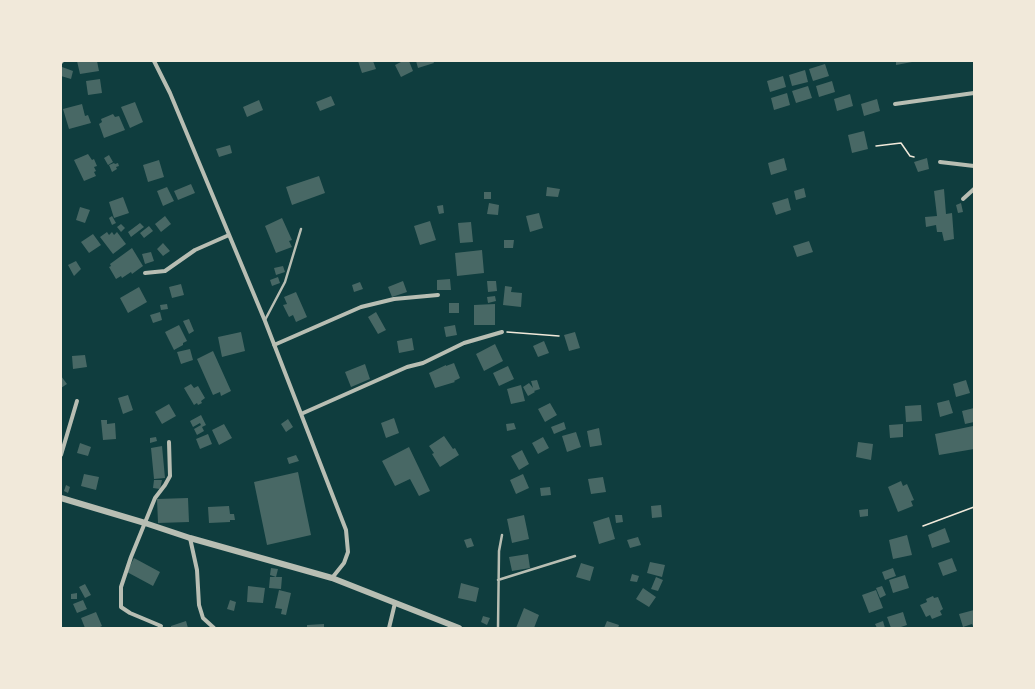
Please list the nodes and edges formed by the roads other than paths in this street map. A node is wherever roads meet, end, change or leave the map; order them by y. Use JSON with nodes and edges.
{"nodes":[{"id":1,"x":154,"y":61,"type":"edge"},
{"id":2,"x":974,"y":93,"type":"edge"},
{"id":3,"x":895,"y":104,"type":"dead end"},
{"id":4,"x":940,"y":162,"type":"dead end"},
{"id":5,"x":974,"y":166,"type":"edge"},
{"id":6,"x":974,"y":189,"type":"edge"},
{"id":7,"x":963,"y":200,"type":"dead end"},
{"id":8,"x":301,"y":229,"type":"dead end"},
{"id":9,"x":229,"y":234,"type":"junction"},
{"id":10,"x":145,"y":273,"type":"dead end"},
{"id":11,"x":438,"y":295,"type":"dead end"},
{"id":12,"x":264,"y":321,"type":"junction"},
{"id":13,"x":502,"y":332,"type":"road end"},
{"id":14,"x":274,"y":345,"type":"junction"},
{"id":15,"x":77,"y":401,"type":"dead end"},
{"id":16,"x":301,"y":414,"type":"junction"},
{"id":17,"x":169,"y":442,"type":"dead end"},
{"id":18,"x":61,"y":455,"type":"edge"},
{"id":19,"x":61,"y":498,"type":"edge"},
{"id":20,"x":146,"y":523,"type":"junction"},
{"id":21,"x":502,"y":534,"type":"dead end"},
{"id":22,"x":190,"y":538,"type":"junction"},
{"id":23,"x":575,"y":556,"type":"dead end"},
{"id":24,"x":332,"y":578,"type":"junction"},
{"id":25,"x":498,"y":580,"type":"junction"},
{"id":26,"x":395,"y":603,"type":"junction"},
{"id":27,"x":161,"y":626,"type":"dead end"},
{"id":28,"x":214,"y":628,"type":"edge"},
{"id":29,"x":389,"y":628,"type":"edge"},
{"id":30,"x":459,"y":628,"type":"edge"},
{"id":31,"x":498,"y":628,"type":"edge"}],
"edges":[{"from":1,"to":9,"type":"street"},
{"from":2,"to":3,"type":"street"},
{"from":4,"to":5,"type":"street"},
{"from":6,"to":7,"type":"street"},
{"from":8,"to":12,"type":"lane"},
{"from":9,"to":10,"type":"street"},
{"from":9,"to":12,"type":"street"},
{"from":11,"to":14,"type":"street"},
{"from":12,"to":14,"type":"street"},
{"from":13,"to":16,"type":"street"},
{"from":14,"to":16,"type":"street"},
{"from":15,"to":18,"type":"street"},
{"from":16,"to":24,"type":"street"},
{"from":17,"to":20,"type":"street"},
{"from":19,"to":20,"type":"street"},
{"from":20,"to":22,"type":"street"},
{"from":20,"to":27,"type":"street"},
{"from":21,"to":25,"type":"lane"},
{"from":22,"to":24,"type":"street"},
{"from":22,"to":28,"type":"street"},
{"from":23,"to":25,"type":"lane"},
{"from":24,"to":26,"type":"street"},
{"from":25,"to":31,"type":"lane"},
{"from":26,"to":29,"type":"street"},
{"from":26,"to":30,"type":"street"}]}
